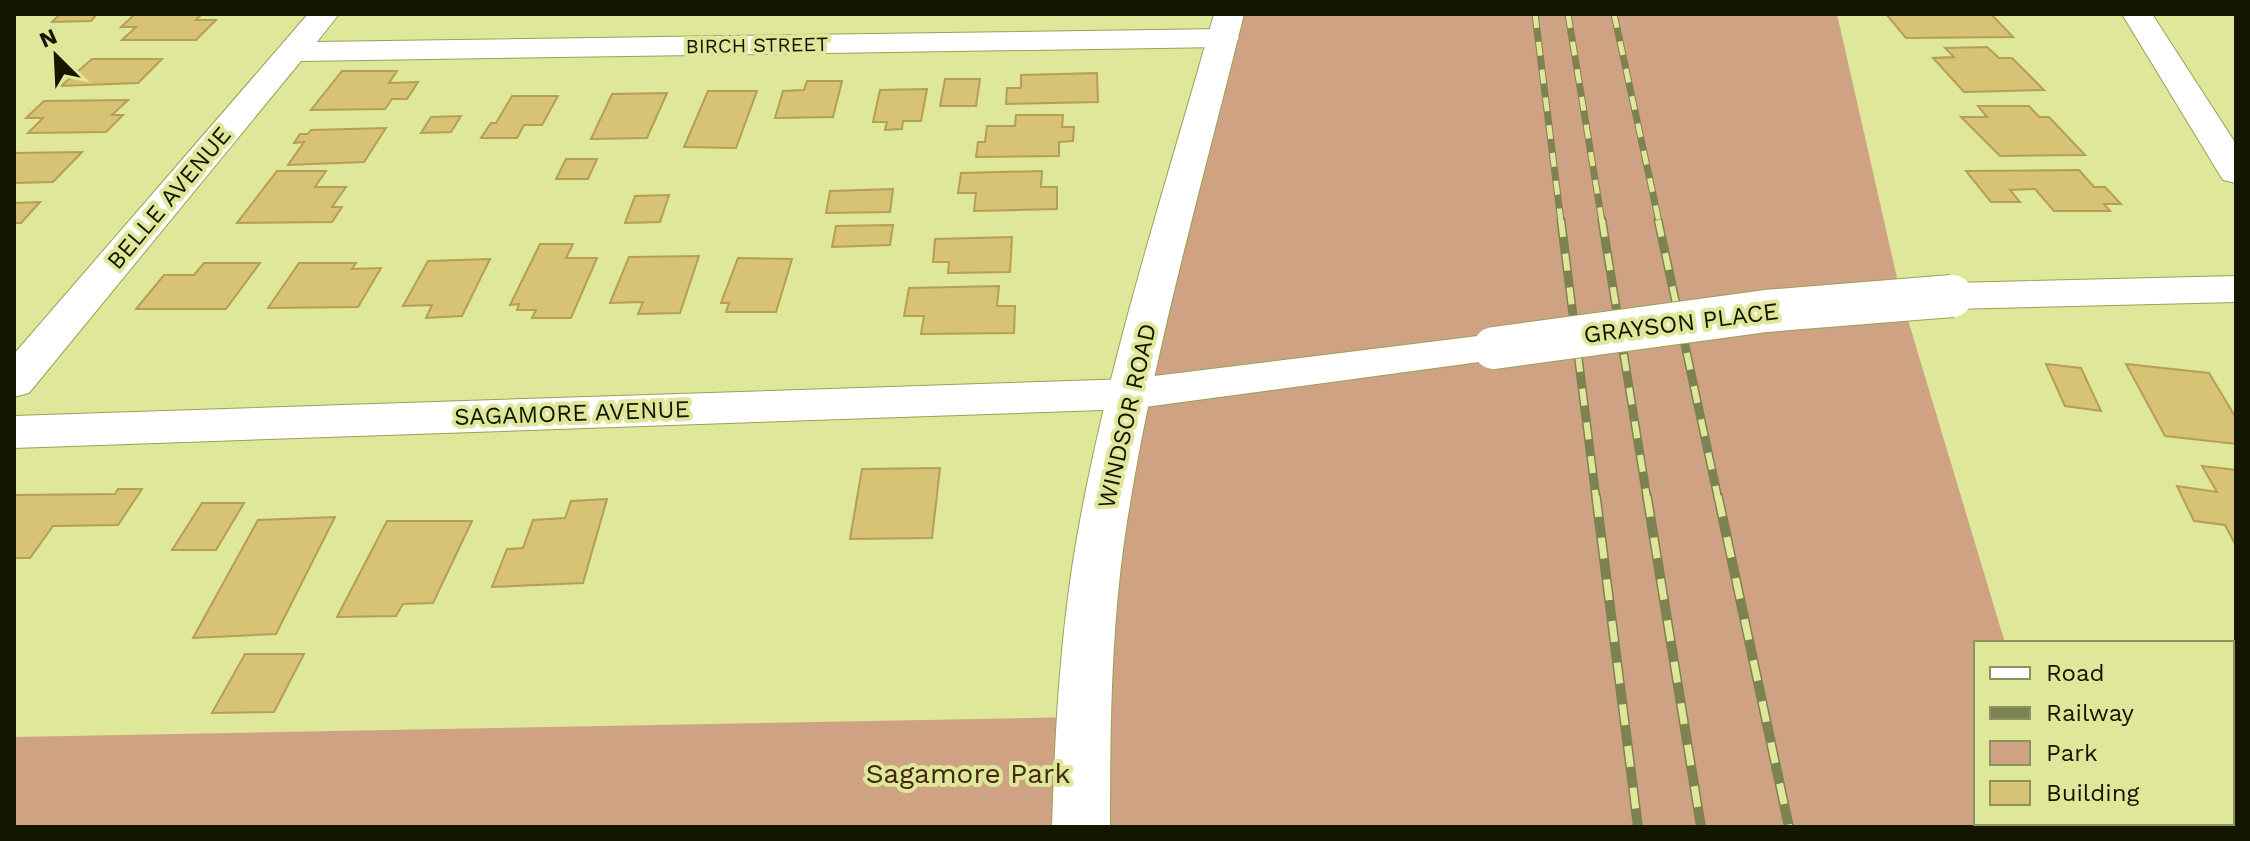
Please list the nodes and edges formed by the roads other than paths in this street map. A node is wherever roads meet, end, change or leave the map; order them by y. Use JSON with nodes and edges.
{"nodes":[{"id":1,"x":324,"y":14,"type":"edge"},
{"id":2,"x":819,"y":14,"type":"edge"},
{"id":3,"x":2137,"y":14,"type":"edge"},
{"id":4,"x":1226,"y":26,"type":"edge"},
{"id":5,"x":811,"y":44,"type":"junction"},
{"id":6,"x":292,"y":52,"type":"junction"},
{"id":7,"x":2236,"y":172,"type":"edge"},
{"id":8,"x":2236,"y":289,"type":"edge"},
{"id":9,"x":14,"y":382,"type":"edge"},
{"id":10,"x":1130,"y":394,"type":"junction"},
{"id":11,"x":14,"y":432,"type":"edge"},
{"id":12,"x":1081,"y":827,"type":"edge"}],
"edges":[{"from":1,"to":6,"type":"street","name":"BELLE AVENUE"},
{"from":2,"to":5,"type":"street"},
{"from":3,"to":7,"type":"street"},
{"from":4,"to":5,"type":"street","name":"BIRCH STREET"},
{"from":4,"to":10,"type":"street","name":"WINDSOR ROAD"},
{"from":5,"to":6,"type":"street","name":"BIRCH STREET"},
{"from":6,"to":9,"type":"street","name":"BELLE AVENUE"},
{"from":8,"to":10,"type":"street","name":"GRAYSON PLACE","bridge":true},
{"from":10,"to":11,"type":"street","name":"SAGAMORE AVENUE"},
{"from":10,"to":12,"type":"street","name":"WINDSOR ROAD"}]}
